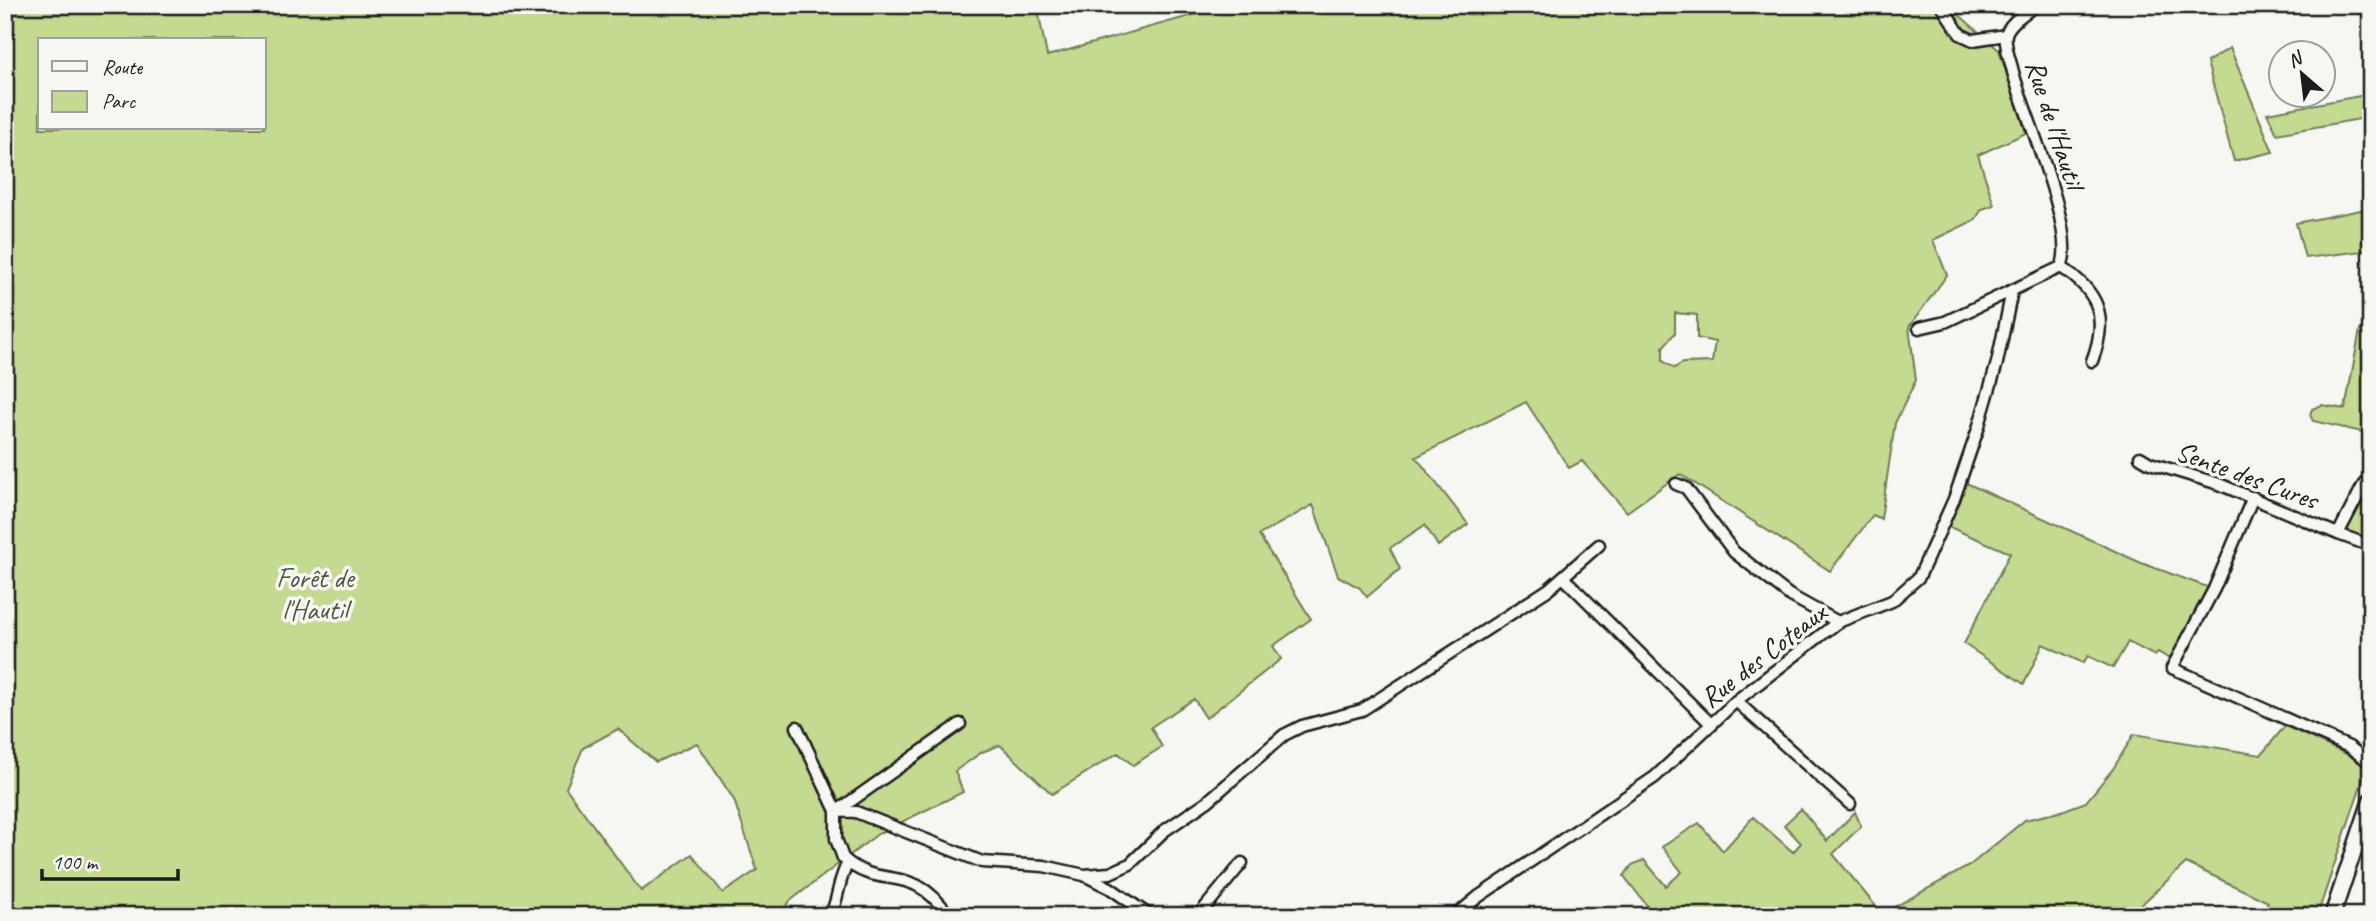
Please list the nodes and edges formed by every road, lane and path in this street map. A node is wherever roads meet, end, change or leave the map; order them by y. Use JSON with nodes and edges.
{"nodes":[{"id":1,"x":1941,"y":5,"type":"edge"},
{"id":2,"x":2036,"y":5,"type":"edge"},
{"id":3,"x":2006,"y":35,"type":"junction"},
{"id":4,"x":2061,"y":267,"type":"junction"},
{"id":5,"x":2012,"y":291,"type":"junction"},
{"id":6,"x":1919,"y":328,"type":"dead end"},
{"id":7,"x":2092,"y":361,"type":"dead end"},
{"id":8,"x":2140,"y":457,"type":"dead end"},
{"id":9,"x":1676,"y":484,"type":"dead end"},
{"id":10,"x":2371,"y":484,"type":"edge"},
{"id":11,"x":2253,"y":497,"type":"junction"},
{"id":12,"x":2338,"y":534,"type":"junction"},
{"id":13,"x":1599,"y":545,"type":"dead end"},
{"id":14,"x":2371,"y":546,"type":"edge"},
{"id":15,"x":1563,"y":577,"type":"junction"},
{"id":16,"x":1839,"y":622,"type":"junction"},
{"id":17,"x":1736,"y":701,"type":"junction"},
{"id":18,"x":960,"y":724,"type":"dead end"},
{"id":19,"x":1712,"y":724,"type":"junction"},
{"id":20,"x":797,"y":727,"type":"dead end"},
{"id":21,"x":2371,"y":763,"type":"edge"},
{"id":22,"x":2371,"y":800,"type":"edge"},
{"id":23,"x":1850,"y":804,"type":"dead end"},
{"id":24,"x":836,"y":811,"type":"junction"},
{"id":25,"x":848,"y":863,"type":"junction"},
{"id":26,"x":1242,"y":863,"type":"dead end"},
{"id":27,"x":1084,"y":875,"type":"junction"},
{"id":28,"x":1145,"y":914,"type":"edge"},
{"id":29,"x":830,"y":916,"type":"edge"},
{"id":30,"x":948,"y":916,"type":"edge"},
{"id":31,"x":1198,"y":916,"type":"edge"},
{"id":32,"x":1455,"y":916,"type":"edge"},
{"id":33,"x":2332,"y":916,"type":"edge"}],
"edges":[{"from":1,"to":3,"type":"street"},
{"from":2,"to":3,"type":"street","name":"Rue de l'Hautil"},
{"from":3,"to":4,"type":"street","name":"Rue de l'Hautil"},
{"from":4,"to":5,"type":"street"},
{"from":4,"to":7,"type":"street"},
{"from":5,"to":6,"type":"street"},
{"from":5,"to":16,"type":"street","name":"Rue des Coteaux"},
{"from":8,"to":11,"type":"street","name":"Sente des Cures"},
{"from":9,"to":16,"type":"street"},
{"from":10,"to":12,"type":"street","name":"Sente des Cures"},
{"from":11,"to":12,"type":"street","name":"Sente des Cures"},
{"from":11,"to":21,"type":"street"},
{"from":12,"to":14,"type":"street","name":"Sente des Cures"},
{"from":13,"to":15,"type":"street"},
{"from":15,"to":19,"type":"street"},
{"from":15,"to":27,"type":"street"},
{"from":16,"to":17,"type":"street","name":"Rue des Coteaux"},
{"from":17,"to":19,"type":"street","name":"Rue des Coteaux"},
{"from":17,"to":23,"type":"street"},
{"from":18,"to":24,"type":"street"},
{"from":19,"to":32,"type":"street","name":"Rue des Coteaux"},
{"from":20,"to":24,"type":"street"},
{"from":22,"to":33,"type":"main road"},
{"from":24,"to":25,"type":"street"},
{"from":24,"to":27,"type":"street"},
{"from":25,"to":29,"type":"street"},
{"from":25,"to":30,"type":"street"},
{"from":26,"to":31,"type":"street"},
{"from":27,"to":28,"type":"street"}]}
